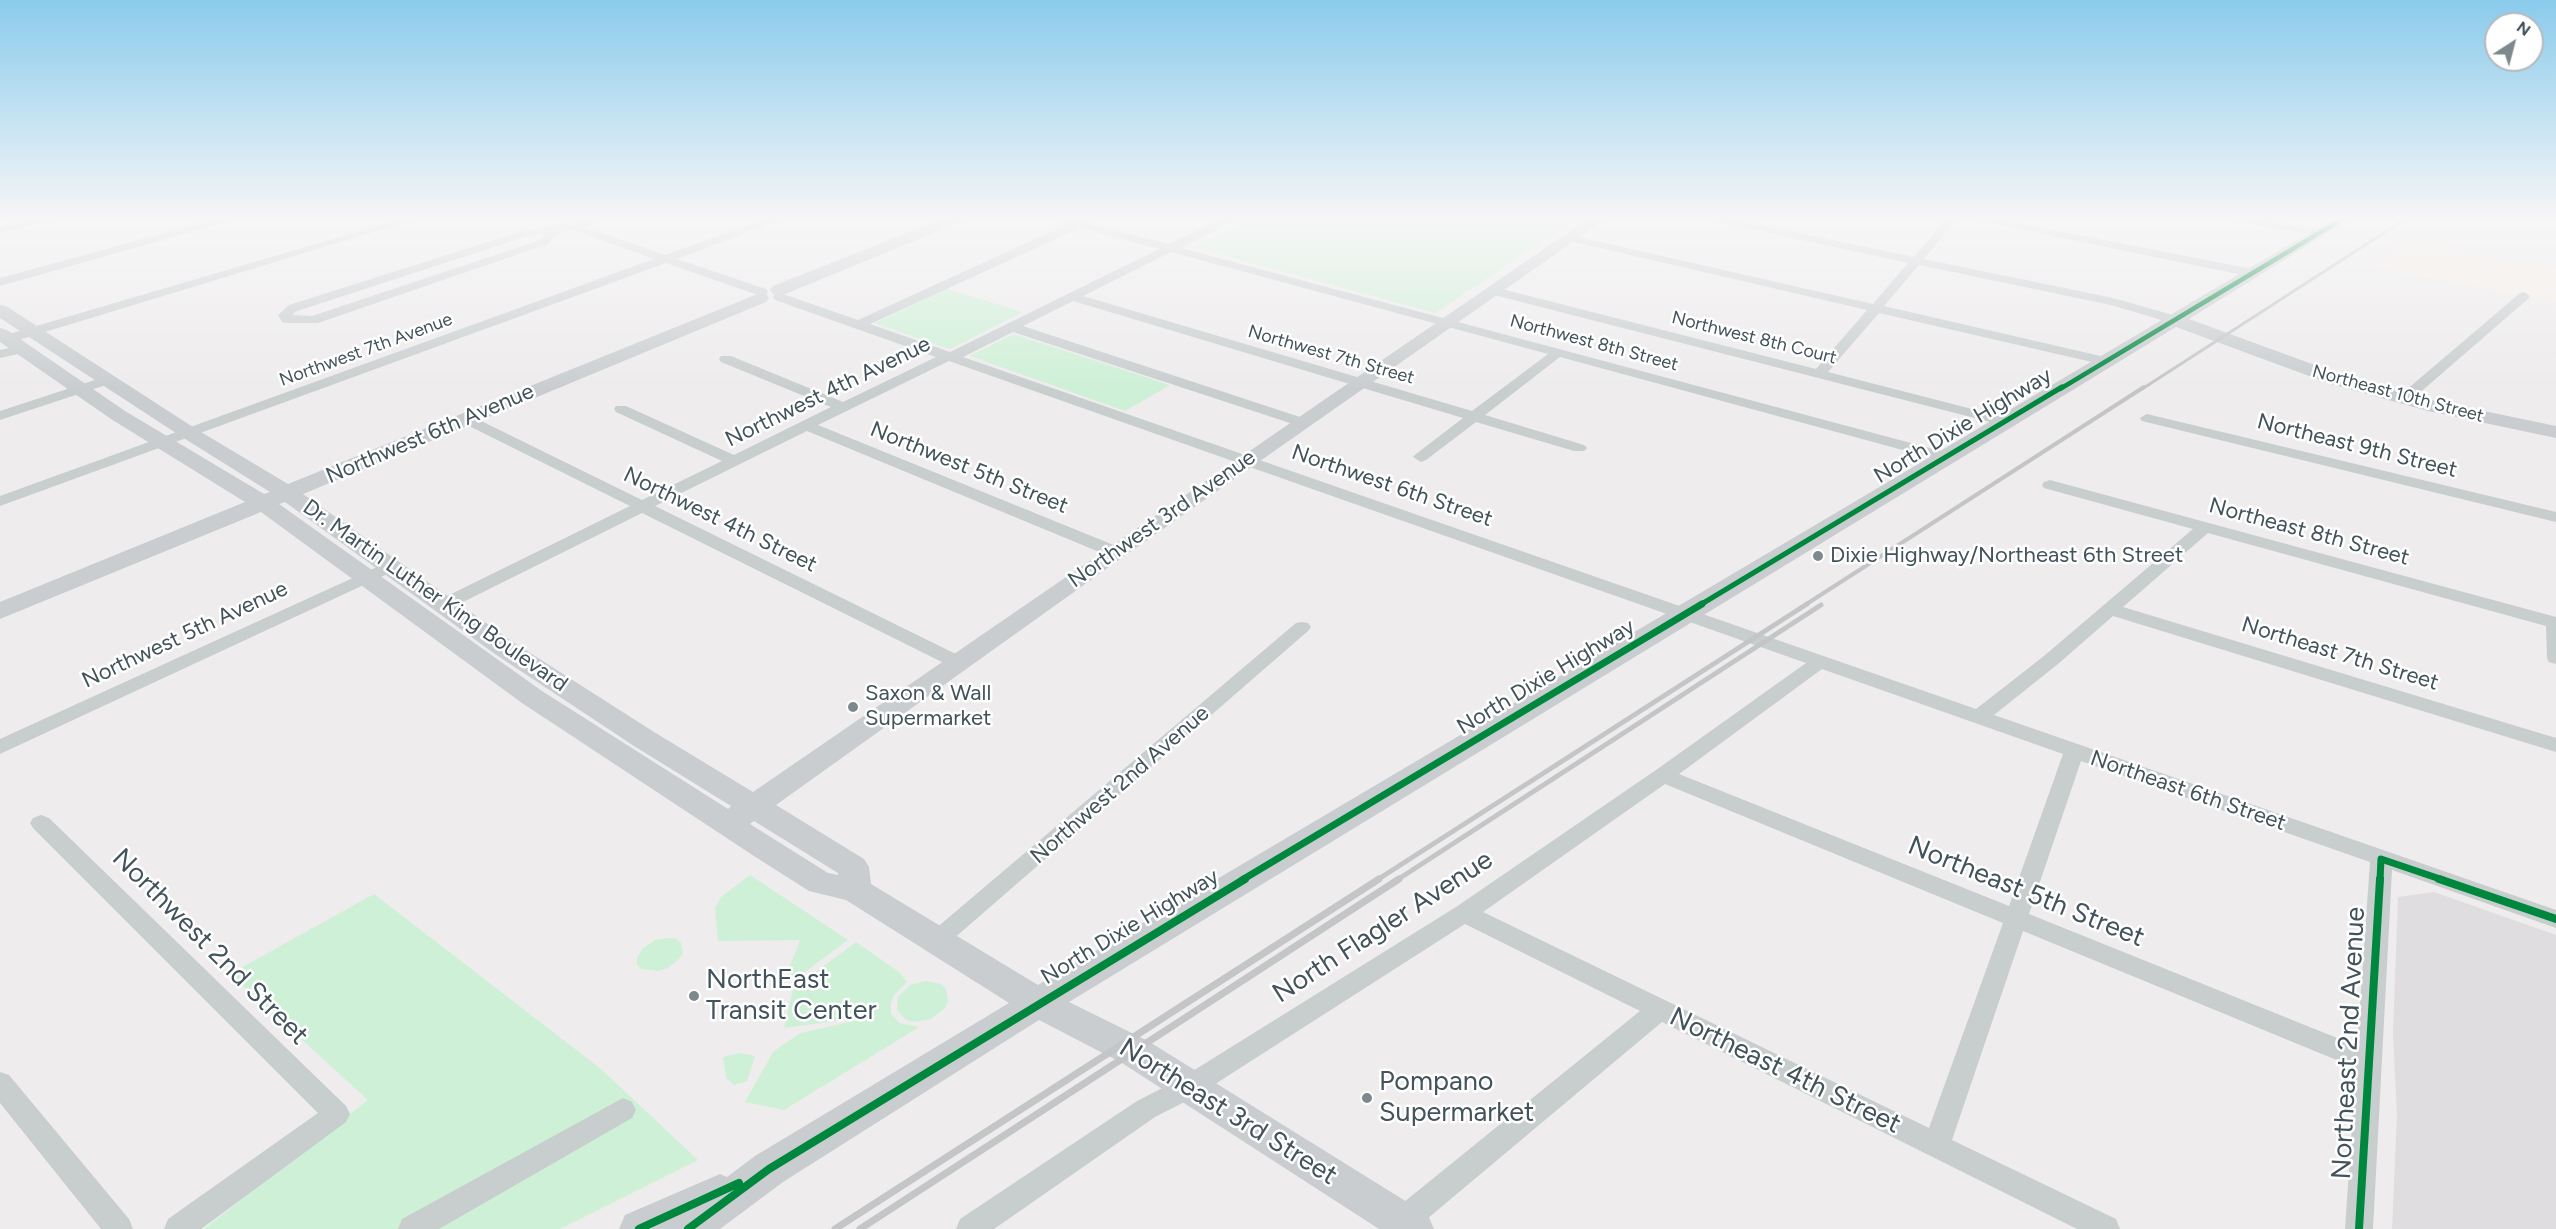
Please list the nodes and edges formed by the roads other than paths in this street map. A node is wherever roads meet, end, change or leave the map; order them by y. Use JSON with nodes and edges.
{"nodes":[{"id":1,"x":24,"y":275,"type":"edge"},
{"id":2,"x":229,"y":275,"type":"edge"},
{"id":3,"x":445,"y":275,"type":"edge"},
{"id":4,"x":619,"y":275,"type":"edge"},
{"id":5,"x":716,"y":275,"type":"edge"},
{"id":6,"x":816,"y":275,"type":"edge"},
{"id":7,"x":967,"y":275,"type":"edge"},
{"id":8,"x":1115,"y":275,"type":"edge"},
{"id":9,"x":1272,"y":275,"type":"edge"},
{"id":10,"x":1516,"y":275,"type":"edge"},
{"id":11,"x":1736,"y":275,"type":"edge"},
{"id":12,"x":1904,"y":275,"type":"edge"},
{"id":13,"x":1989,"y":275,"type":"edge"},
{"id":14,"x":2248,"y":275,"type":"edge"},
{"id":15,"x":0,"y":282,"type":"edge"},
{"id":16,"x":1494,"y":291,"type":"junction"},
{"id":17,"x":770,"y":294,"type":"junction"},
{"id":18,"x":2524,"y":296,"type":"dead end"},
{"id":19,"x":1072,"y":297,"type":"junction"},
{"id":20,"x":1877,"y":307,"type":"junction"},
{"id":21,"x":0,"y":310,"type":"edge"},
{"id":22,"x":287,"y":319,"type":"dead end"},
{"id":23,"x":2175,"y":320,"type":"junction"},
{"id":24,"x":1449,"y":322,"type":"junction"},
{"id":25,"x":858,"y":325,"type":"junction"},
{"id":26,"x":1012,"y":327,"type":"junction"},
{"id":27,"x":13,"y":342,"type":"edge"},
{"id":28,"x":1559,"y":352,"type":"junction"},
{"id":29,"x":950,"y":357,"type":"junction"},
{"id":30,"x":726,"y":359,"type":"dead end"},
{"id":31,"x":2105,"y":361,"type":"junction"},
{"id":32,"x":1820,"y":373,"type":"junction"},
{"id":33,"x":106,"y":380,"type":"junction"},
{"id":34,"x":1358,"y":383,"type":"junction"},
{"id":35,"x":81,"y":388,"type":"junction"},
{"id":36,"x":2404,"y":399,"type":"junction"},
{"id":37,"x":843,"y":407,"type":"junction"},
{"id":38,"x":621,"y":409,"type":"dead end"},
{"id":39,"x":0,"y":416,"type":"edge"},
{"id":40,"x":1472,"y":416,"type":"junction"},
{"id":41,"x":464,"y":418,"type":"junction"},
{"id":42,"x":2147,"y":418,"type":"dead end"},
{"id":43,"x":1301,"y":422,"type":"junction"},
{"id":44,"x":2006,"y":422,"type":"junction"},
{"id":45,"x":806,"y":425,"type":"junction"},
{"id":46,"x":2556,"y":432,"type":"edge"},
{"id":47,"x":189,"y":433,"type":"junction"},
{"id":48,"x":161,"y":442,"type":"junction"},
{"id":49,"x":1579,"y":448,"type":"dead end"},
{"id":50,"x":1421,"y":457,"type":"dead end"},
{"id":51,"x":1947,"y":457,"type":"junction"},
{"id":52,"x":735,"y":461,"type":"junction"},
{"id":53,"x":1245,"y":461,"type":"junction"},
{"id":54,"x":2050,"y":485,"type":"dead end"},
{"id":55,"x":275,"y":498,"type":"junction"},
{"id":56,"x":0,"y":501,"type":"edge"},
{"id":57,"x":644,"y":506,"type":"junction"},
{"id":58,"x":2556,"y":517,"type":"edge"},
{"id":59,"x":2205,"y":527,"type":"junction"},
{"id":60,"x":1115,"y":552,"type":"junction"},
{"id":61,"x":379,"y":571,"type":"junction"},
{"id":62,"x":443,"y":605,"type":"junction"},
{"id":63,"x":2109,"y":609,"type":"junction"},
{"id":64,"x":0,"y":611,"type":"edge"},
{"id":65,"x":1686,"y":614,"type":"junction"},
{"id":66,"x":2555,"y":622,"type":"edge"},
{"id":67,"x":1302,"y":627,"type":"dead end"},
{"id":68,"x":2556,"y":658,"type":"edge"},
{"id":69,"x":957,"y":662,"type":"junction"},
{"id":70,"x":1820,"y":662,"type":"junction"},
{"id":71,"x":1978,"y":717,"type":"junction"},
{"id":72,"x":644,"y":739,"type":"junction"},
{"id":73,"x":2556,"y":746,"type":"edge"},
{"id":74,"x":0,"y":747,"type":"edge"},
{"id":75,"x":2074,"y":752,"type":"junction"},
{"id":76,"x":619,"y":755,"type":"junction"},
{"id":77,"x":1663,"y":775,"type":"junction"},
{"id":78,"x":754,"y":806,"type":"junction"},
{"id":79,"x":41,"y":823,"type":"dead end"},
{"id":80,"x":728,"y":824,"type":"junction"},
{"id":81,"x":2381,"y":859,"type":"junction"},
{"id":82,"x":855,"y":890,"type":"junction"},
{"id":83,"x":1464,"y":913,"type":"junction"},
{"id":84,"x":2014,"y":919,"type":"junction"},
{"id":85,"x":2556,"y":919,"type":"edge"},
{"id":86,"x":936,"y":941,"type":"junction"},
{"id":87,"x":1038,"y":1003,"type":"junction"},
{"id":88,"x":1660,"y":1009,"type":"junction"},
{"id":89,"x":2367,"y":1061,"type":"junction"},
{"id":90,"x":0,"y":1083,"type":"edge"},
{"id":91,"x":1189,"y":1087,"type":"junction"},
{"id":92,"x":623,"y":1110,"type":"dead end"},
{"id":93,"x":1936,"y":1146,"type":"junction"},
{"id":94,"x":769,"y":1169,"type":"junction"},
{"id":95,"x":1404,"y":1226,"type":"edge"},
{"id":96,"x":119,"y":1229,"type":"edge"},
{"id":97,"x":178,"y":1229,"type":"edge"},
{"id":98,"x":412,"y":1229,"type":"edge"},
{"id":99,"x":639,"y":1229,"type":"edge"},
{"id":100,"x":688,"y":1229,"type":"edge"},
{"id":101,"x":970,"y":1229,"type":"edge"},
{"id":102,"x":2106,"y":1229,"type":"edge"},
{"id":103,"x":2359,"y":1229,"type":"edge"}],
"edges":[{"from":1,"to":15,"type":"street"},
{"from":2,"to":27,"type":"street"},
{"from":3,"to":22,"type":"street"},
{"from":4,"to":47,"type":"street","name":"Northwest 7th Avenue"},
{"from":5,"to":17,"type":"street","name":"Northwest 6th Street"},
{"from":6,"to":17,"type":"main road","name":"Northwest 6th Avenue"},
{"from":7,"to":25,"type":"street"},
{"from":8,"to":19,"type":"street","name":"Northwest 4th Avenue"},
{"from":9,"to":24,"type":"street","name":"Northwest 8th Street"},
{"from":10,"to":16,"type":"main road","name":"Northwest 3rd Avenue"},
{"from":11,"to":20,"type":"street"},
{"from":12,"to":20,"type":"street"},
{"from":13,"to":23,"type":"street"},
{"from":14,"to":23,"type":"main road","name":"North Dixie Highway"},
{"from":16,"to":24,"type":"main road","name":"Northwest 3rd Avenue"},
{"from":16,"to":32,"type":"street","name":"Northwest 8th Court"},
{"from":17,"to":25,"type":"street","name":"Northwest 6th Street"},
{"from":17,"to":41,"type":"main road","name":"Northwest 6th Avenue"},
{"from":18,"to":36,"type":"street"},
{"from":19,"to":26,"type":"street","name":"Northwest 4th Avenue"},
{"from":19,"to":34,"type":"street","name":"Northwest 7th Street"},
{"from":20,"to":31,"type":"street"},
{"from":20,"to":32,"type":"street"},
{"from":21,"to":27,"type":"main road","name":"Dr. Martin Luther King Boulevard"},
{"from":23,"to":31,"type":"main road","name":"North Dixie Highway"},
{"from":23,"to":36,"type":"main road","name":"Northeast 10th Street"},
{"from":24,"to":28,"type":"street","name":"Northwest 8th Street"},
{"from":24,"to":34,"type":"main road","name":"Northwest 3rd Avenue"},
{"from":25,"to":29,"type":"street","name":"Northwest 6th Street"},
{"from":26,"to":29,"type":"street","name":"Northwest 4th Avenue"},
{"from":26,"to":43,"type":"street"},
{"from":27,"to":33,"type":"main road","name":"Dr. Martin Luther King Boulevard"},
{"from":27,"to":35,"type":"main road","name":"Dr. Martin Luther King Boulevard"},
{"from":28,"to":40,"type":"street"},
{"from":28,"to":51,"type":"street","name":"Northwest 8th Street"},
{"from":29,"to":37,"type":"street","name":"Northwest 4th Avenue"},
{"from":29,"to":53,"type":"street","name":"Northwest 6th Street"},
{"from":30,"to":37,"type":"street"},
{"from":31,"to":44,"type":"main road","name":"North Dixie Highway"},
{"from":32,"to":44,"type":"street","name":"Northwest 8th Court"},
{"from":33,"to":35,"type":"street"},
{"from":33,"to":47,"type":"main road","name":"Dr. Martin Luther King Boulevard"},
{"from":34,"to":40,"type":"street","name":"Northwest 7th Street"},
{"from":34,"to":43,"type":"main road","name":"Northwest 3rd Avenue"},
{"from":35,"to":39,"type":"street"},
{"from":35,"to":48,"type":"main road","name":"Dr. Martin Luther King Boulevard"},
{"from":36,"to":46,"type":"main road","name":"Northeast 10th Street"},
{"from":37,"to":45,"type":"street","name":"Northwest 4th Avenue"},
{"from":38,"to":52,"type":"street"},
{"from":40,"to":49,"type":"street","name":"Northwest 7th Street"},
{"from":40,"to":50,"type":"street"},
{"from":41,"to":55,"type":"main road","name":"Northwest 6th Avenue"},
{"from":41,"to":57,"type":"street","name":"Northwest 4th Street"},
{"from":42,"to":58,"type":"street","name":"Northeast 9th Street"},
{"from":43,"to":53,"type":"main road","name":"Northwest 3rd Avenue"},
{"from":44,"to":51,"type":"main road","name":"North Dixie Highway"},
{"from":45,"to":52,"type":"street","name":"Northwest 4th Avenue"},
{"from":45,"to":60,"type":"street","name":"Northwest 5th Street"},
{"from":47,"to":48,"type":"street","name":"Northwest 7th Avenue"},
{"from":47,"to":55,"type":"main road","name":"Dr. Martin Luther King Boulevard"},
{"from":48,"to":55,"type":"main road","name":"Dr. Martin Luther King Boulevard"},
{"from":48,"to":56,"type":"street","name":"Northwest 7th Avenue"},
{"from":51,"to":65,"type":"main road","name":"North Dixie Highway"},
{"from":52,"to":57,"type":"street","name":"Northwest 4th Avenue"},
{"from":53,"to":60,"type":"main road","name":"Northwest 3rd Avenue"},
{"from":53,"to":65,"type":"street","name":"Northwest 6th Street"},
{"from":54,"to":59,"type":"street","name":"Northeast 8th Street"},
{"from":55,"to":61,"type":"main road","name":"Dr. Martin Luther King Boulevard"},
{"from":55,"to":64,"type":"main road","name":"Northwest 6th Avenue"},
{"from":57,"to":62,"type":"street","name":"Northwest 4th Avenue"},
{"from":57,"to":69,"type":"street","name":"Northwest 4th Street"},
{"from":59,"to":63,"type":"street"},
{"from":59,"to":66,"type":"street","name":"Northeast 8th Street"},
{"from":60,"to":69,"type":"main road","name":"Northwest 3rd Avenue"},
{"from":61,"to":62,"type":"main road","name":"Dr. Martin Luther King Boulevard"},
{"from":61,"to":74,"type":"street","name":"Northwest 5th Avenue"},
{"from":61,"to":76,"type":"main road","name":"Dr. Martin Luther King Boulevard"},
{"from":62,"to":72,"type":"main road","name":"Dr. Martin Luther King Boulevard"},
{"from":63,"to":71,"type":"street"},
{"from":63,"to":73,"type":"street","name":"Northeast 7th Street"},
{"from":65,"to":70,"type":"street","name":"Northwest 6th Street"},
{"from":65,"to":87,"type":"main road","name":"North Dixie Highway"},
{"from":66,"to":68,"type":"street"},
{"from":67,"to":86,"type":"street","name":"Northwest 2nd Avenue"},
{"from":69,"to":78,"type":"main road","name":"Northwest 3rd Avenue"},
{"from":70,"to":71,"type":"street","name":"Northeast 6th Street"},
{"from":70,"to":77,"type":"street","name":"North Flagler Avenue"},
{"from":71,"to":75,"type":"street","name":"Northeast 6th Street"},
{"from":72,"to":76,"type":"main road"},
{"from":72,"to":78,"type":"main road","name":"Dr. Martin Luther King Boulevard"},
{"from":75,"to":81,"type":"street","name":"Northeast 6th Street"},
{"from":75,"to":84,"type":"street"},
{"from":76,"to":80,"type":"main road","name":"Dr. Martin Luther King Boulevard"},
{"from":77,"to":83,"type":"street","name":"North Flagler Avenue"},
{"from":77,"to":84,"type":"street","name":"Northeast 5th Street"},
{"from":78,"to":80,"type":"main road","name":"Northwest 3rd Avenue"},
{"from":78,"to":82,"type":"main road","name":"Dr. Martin Luther King Boulevard"},
{"from":79,"to":97,"type":"street","name":"Northwest 2nd Street"},
{"from":80,"to":82,"type":"main road","name":"Dr. Martin Luther King Boulevard"},
{"from":81,"to":85,"type":"street","name":"Northeast 6th Street"},
{"from":81,"to":89,"type":"street","name":"Northeast 2nd Avenue"},
{"from":82,"to":86,"type":"main road","name":"Dr. Martin Luther King Boulevard"},
{"from":83,"to":88,"type":"street","name":"Northeast 4th Street"},
{"from":83,"to":91,"type":"street","name":"North Flagler Avenue"},
{"from":84,"to":89,"type":"street","name":"Northeast 5th Street"},
{"from":84,"to":93,"type":"street"},
{"from":86,"to":87,"type":"main road","name":"Dr. Martin Luther King Boulevard"},
{"from":87,"to":91,"type":"main road","name":"Northeast 3rd Street"},
{"from":87,"to":94,"type":"main road","name":"North Dixie Highway"},
{"from":88,"to":93,"type":"street","name":"Northeast 4th Street"},
{"from":88,"to":95,"type":"street"},
{"from":89,"to":103,"type":"street","name":"Northeast 2nd Avenue"},
{"from":90,"to":96,"type":"street"},
{"from":91,"to":95,"type":"main road","name":"Northeast 3rd Street"},
{"from":91,"to":101,"type":"street","name":"North Flagler Avenue"},
{"from":92,"to":98,"type":"street"},
{"from":93,"to":102,"type":"street","name":"Northeast 4th Street"},
{"from":94,"to":99,"type":"main road","name":"North Dixie Highway"},
{"from":94,"to":100,"type":"main road","name":"North Dixie Highway"}]}
